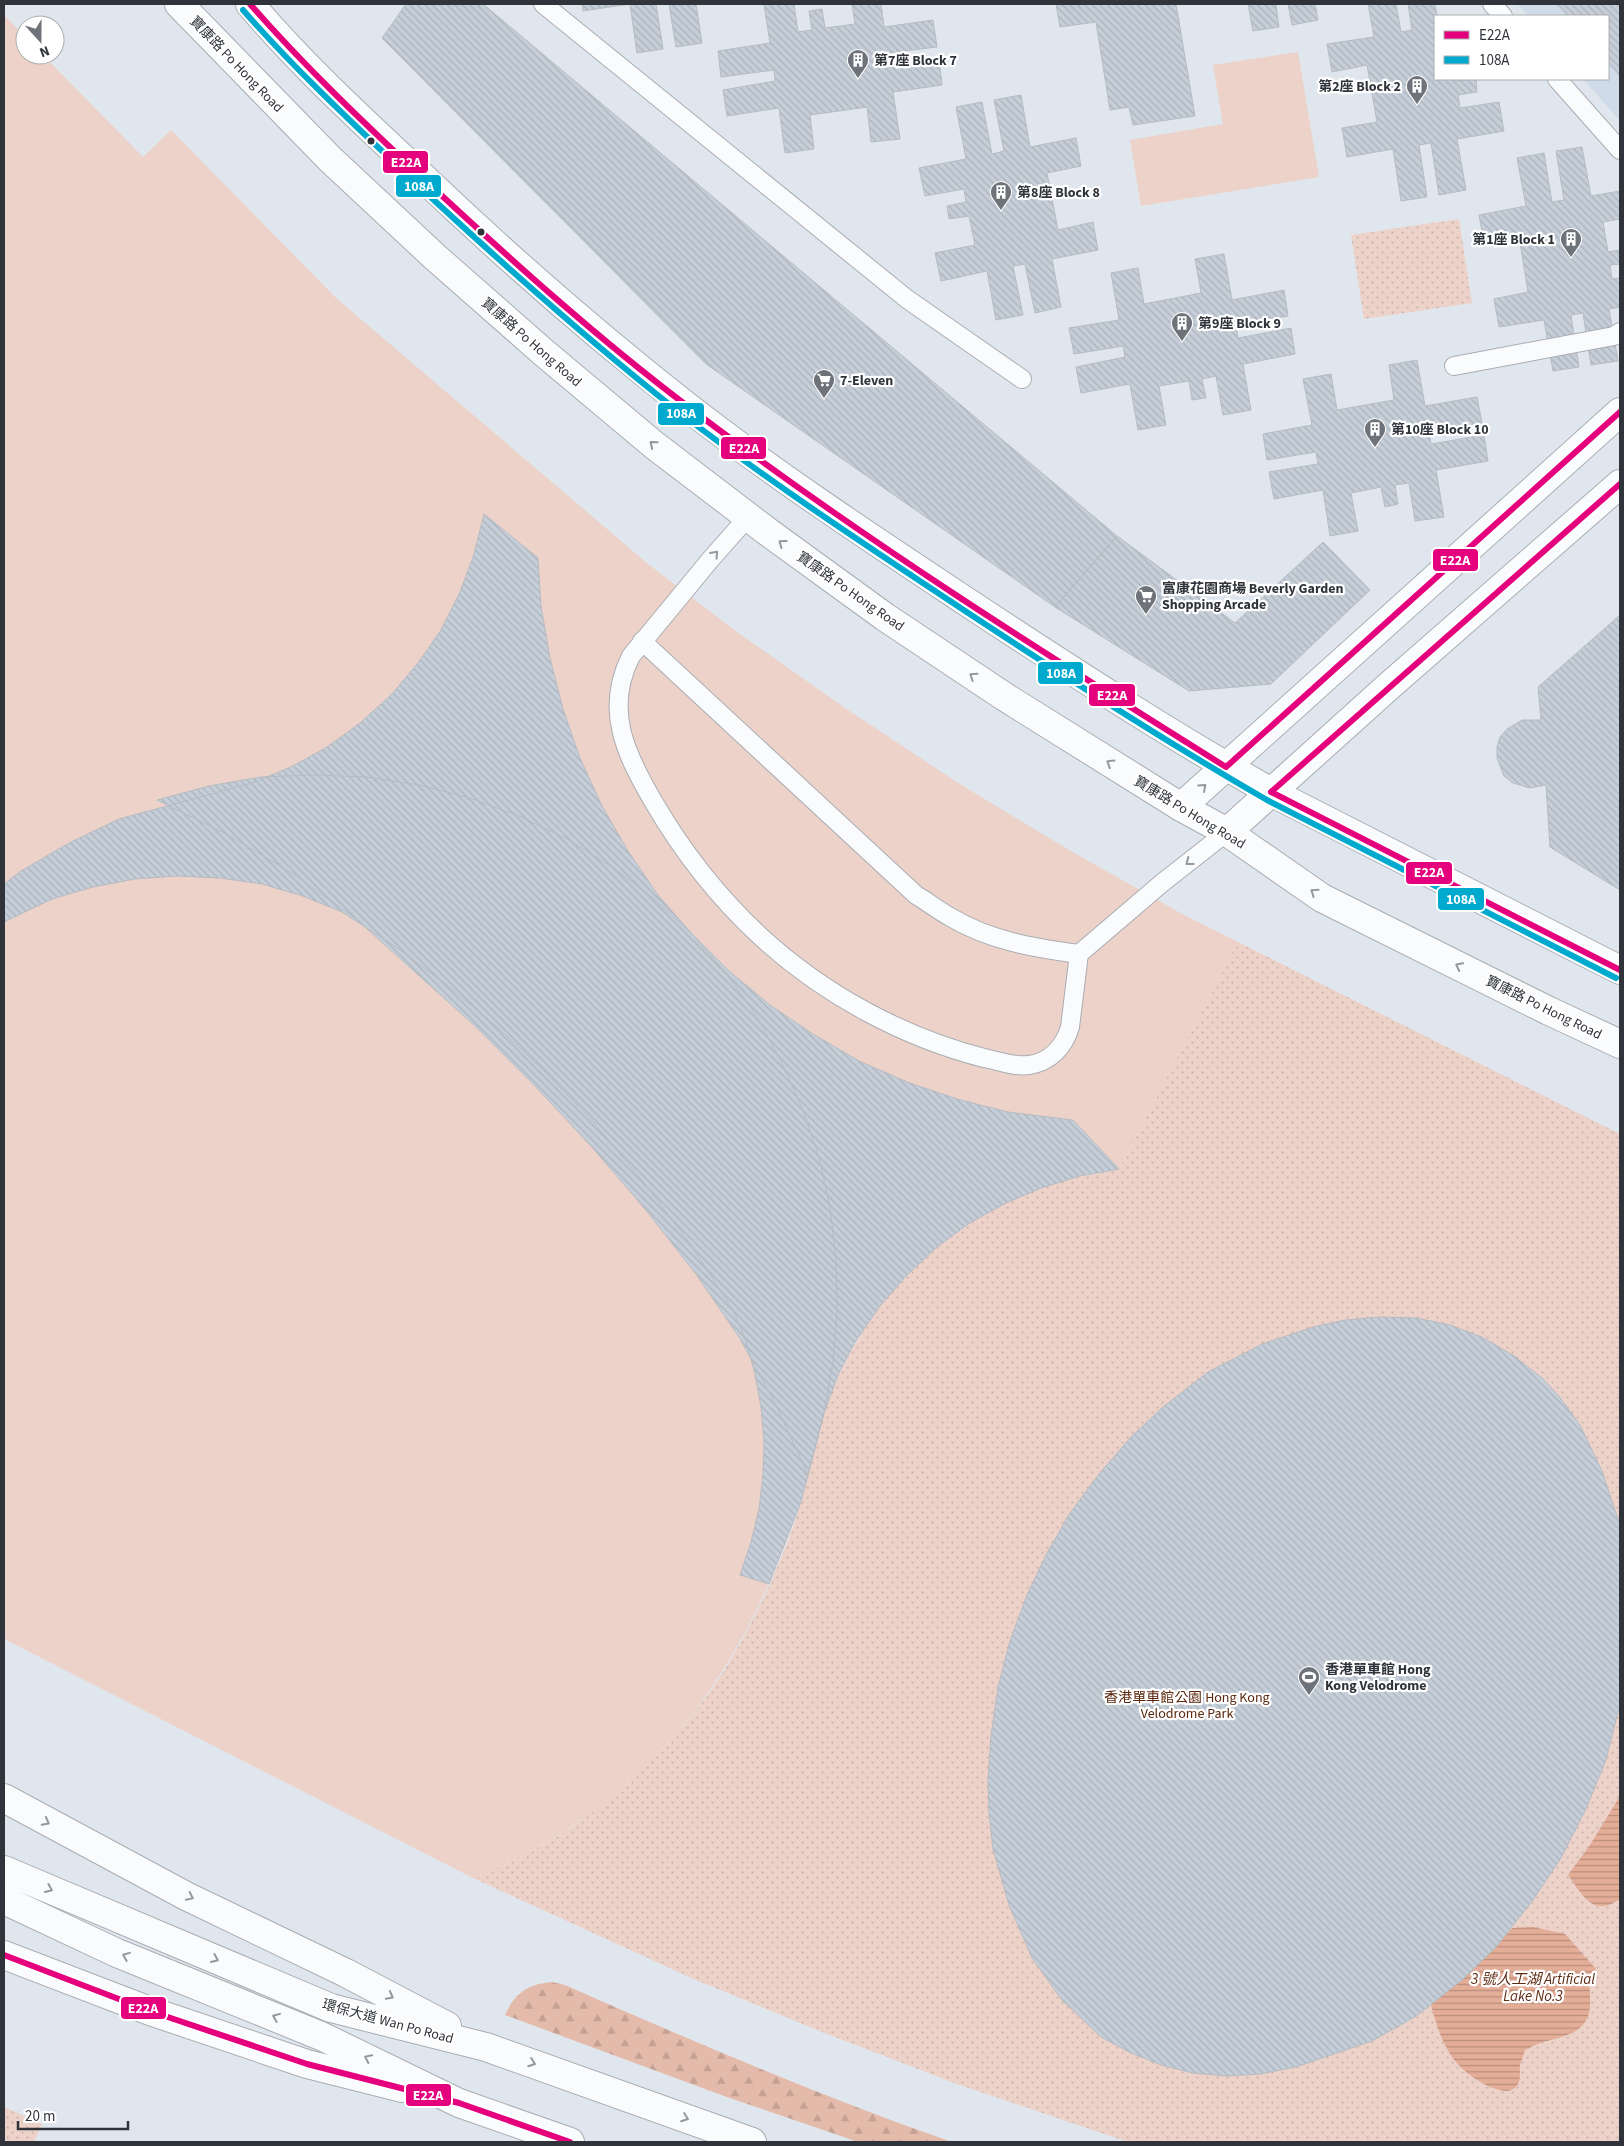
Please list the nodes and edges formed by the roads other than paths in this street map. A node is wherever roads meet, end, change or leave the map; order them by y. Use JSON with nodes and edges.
{"nodes":[{"id":1,"x":178,"y":4,"type":"edge"},
{"id":2,"x":250,"y":4,"type":"edge"},
{"id":3,"x":543,"y":4,"type":"edge"},
{"id":4,"x":1492,"y":4,"type":"edge"},
{"id":5,"x":1502,"y":15,"type":"edge"},
{"id":6,"x":1559,"y":80,"type":"edge"},
{"id":7,"x":1620,"y":150,"type":"edge"},
{"id":8,"x":1620,"y":332,"type":"edge"},
{"id":9,"x":1454,"y":366,"type":"dead end"},
{"id":10,"x":1022,"y":379,"type":"dead end"},
{"id":11,"x":1620,"y":412,"type":"edge"},
{"id":12,"x":1620,"y":484,"type":"edge"},
{"id":13,"x":748,"y":517,"type":"junction"},
{"id":14,"x":642,"y":641,"type":"junction"},
{"id":15,"x":1226,"y":767,"type":"junction"},
{"id":16,"x":1271,"y":792,"type":"junction"},
{"id":17,"x":1181,"y":807,"type":"junction"},
{"id":18,"x":1227,"y":832,"type":"junction"},
{"id":19,"x":1079,"y":954,"type":"junction"},
{"id":20,"x":1620,"y":970,"type":"edge"},
{"id":21,"x":1620,"y":1044,"type":"edge"},
{"id":22,"x":4,"y":1798,"type":"edge"},
{"id":23,"x":4,"y":1870,"type":"edge"},
{"id":24,"x":4,"y":1900,"type":"edge"},
{"id":25,"x":4,"y":1955,"type":"edge"},
{"id":26,"x":486,"y":2047,"type":"junction"},
{"id":27,"x":459,"y":2103,"type":"junction"},
{"id":28,"x":570,"y":2142,"type":"edge"},
{"id":29,"x":752,"y":2142,"type":"edge"}],
"edges":[{"from":13,"to":1,"type":"main road","name":"寶康路 Po Hong Road","one_way":true},
{"from":2,"to":15,"type":"main road"},
{"from":3,"to":10,"type":"lane"},
{"from":4,"to":5,"type":"lane"},
{"from":6,"to":7,"type":"lane"},
{"from":8,"to":9,"type":"lane"},
{"from":11,"to":15,"type":"main road"},
{"from":12,"to":16,"type":"main road"},
{"from":14,"to":13,"type":"lane","one_way":true},
{"from":17,"to":13,"type":"main road","name":"寶康路 Po Hong Road","one_way":true},
{"from":14,"to":19,"type":"lane"},
{"from":14,"to":19,"type":"lane"},
{"from":15,"to":16,"type":"main road"},
{"from":17,"to":15,"type":"main road","one_way":true},
{"from":16,"to":18,"type":"main road"},
{"from":16,"to":20,"type":"main road"},
{"from":17,"to":18,"type":"main road","name":"寶康路 Po Hong Road"},
{"from":18,"to":19,"type":"lane","one_way":true},
{"from":21,"to":18,"type":"main road","name":"寶康路 Po Hong Road","one_way":true},
{"from":22,"to":26,"type":"main road","one_way":true},
{"from":23,"to":26,"type":"main road","name":"環保大道 Wan Po Road","one_way":true},
{"from":27,"to":24,"type":"main road","one_way":true},
{"from":25,"to":27,"type":"main road"},
{"from":26,"to":29,"type":"main road","name":"環保大道 Wan Po Road","one_way":true},
{"from":27,"to":28,"type":"main road"}]}
